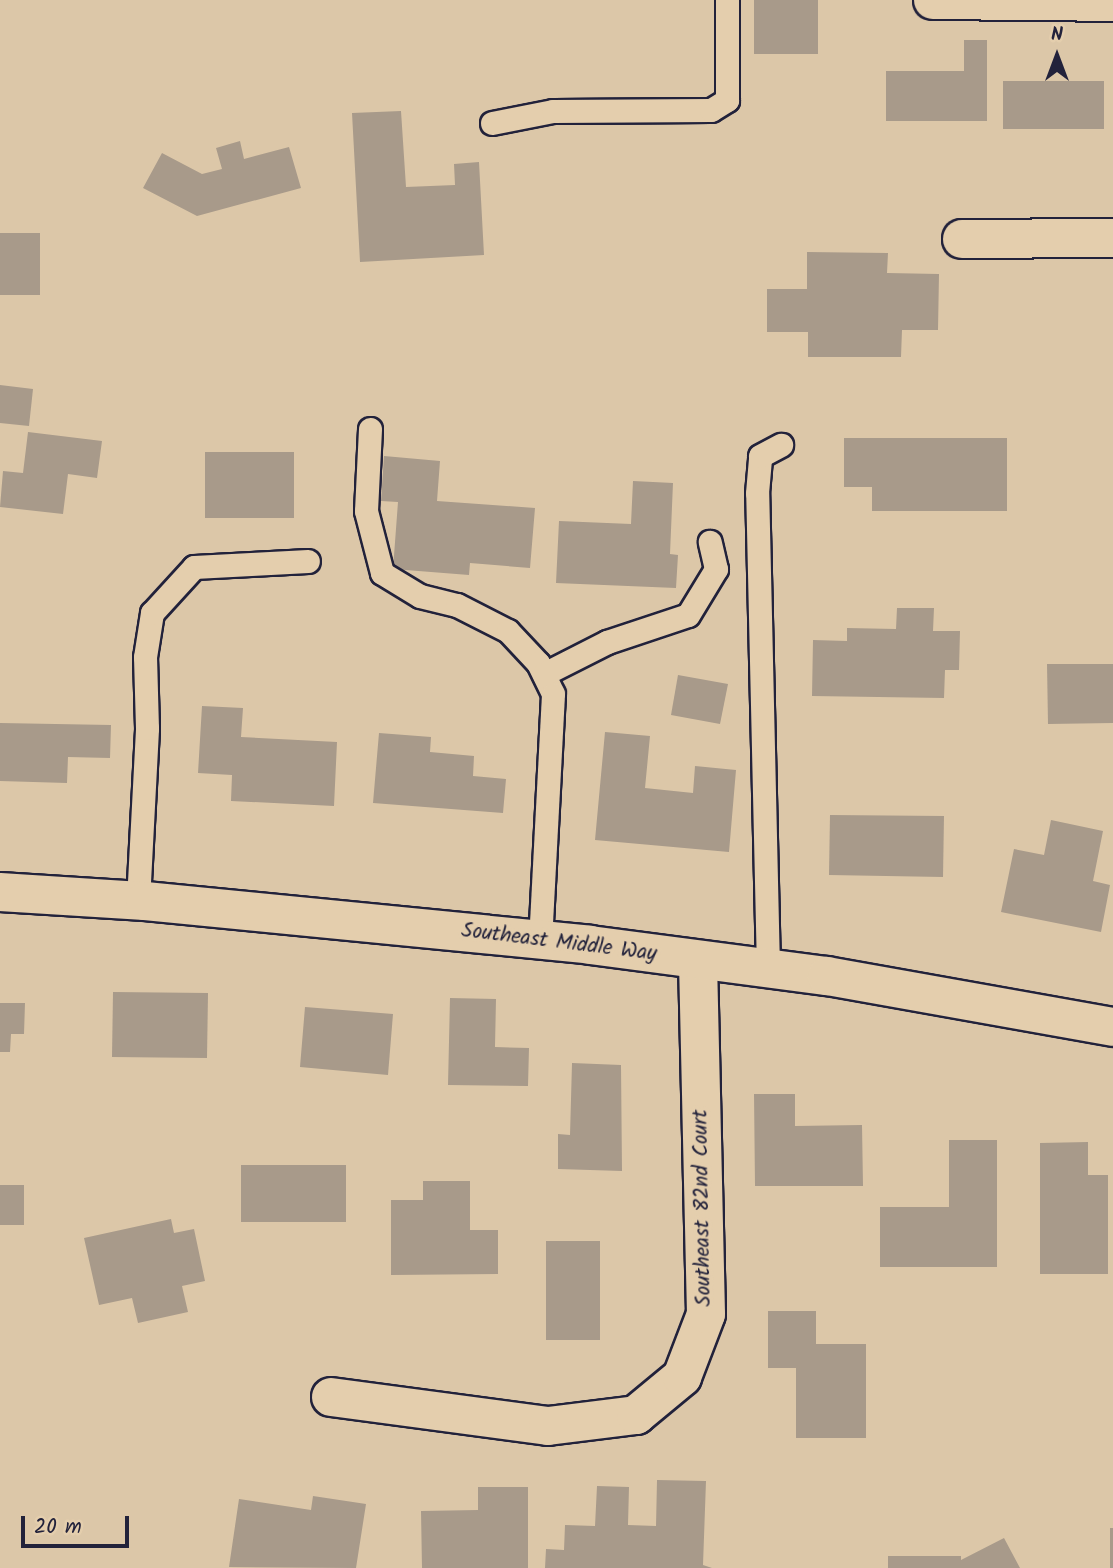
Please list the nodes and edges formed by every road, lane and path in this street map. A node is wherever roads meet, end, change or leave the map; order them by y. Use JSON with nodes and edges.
{"nodes":[{"id":1,"x":727,"y":0,"type":"edge"},
{"id":2,"x":933,"y":0,"type":"edge"},
{"id":3,"x":1113,"y":2,"type":"edge"},
{"id":4,"x":492,"y":122,"type":"dead end"},
{"id":5,"x":1113,"y":237,"type":"edge"},
{"id":6,"x":962,"y":239,"type":"dead end"},
{"id":7,"x":369,"y":429,"type":"dead end"},
{"id":8,"x":781,"y":446,"type":"dead end"},
{"id":9,"x":710,"y":542,"type":"dead end"},
{"id":10,"x":307,"y":561,"type":"dead end"},
{"id":11,"x":544,"y":674,"type":"junction"},
{"id":12,"x":0,"y":892,"type":"edge"},
{"id":13,"x":138,"y":901,"type":"junction"},
{"id":14,"x":540,"y":940,"type":"junction"},
{"id":15,"x":698,"y":961,"type":"junction"},
{"id":16,"x":768,"y":969,"type":"junction"},
{"id":17,"x":1113,"y":1027,"type":"edge"},
{"id":18,"x":331,"y":1397,"type":"dead end"}],
"edges":[{"from":1,"to":4,"type":"lane"},
{"from":2,"to":3,"type":"street"},
{"from":5,"to":6,"type":"street"},
{"from":7,"to":11,"type":"lane"},
{"from":8,"to":16,"type":"lane"},
{"from":9,"to":11,"type":"lane"},
{"from":10,"to":13,"type":"lane"},
{"from":11,"to":14,"type":"lane"},
{"from":12,"to":13,"type":"street","name":"Southeast Middle Way"},
{"from":13,"to":14,"type":"street","name":"Southeast Middle Way"},
{"from":14,"to":15,"type":"street","name":"Southeast Middle Way"},
{"from":15,"to":16,"type":"street","name":"Southeast Middle Way"},
{"from":15,"to":18,"type":"street","name":"Southeast 82nd Court"},
{"from":16,"to":17,"type":"street","name":"Southeast Middle Way"}]}
